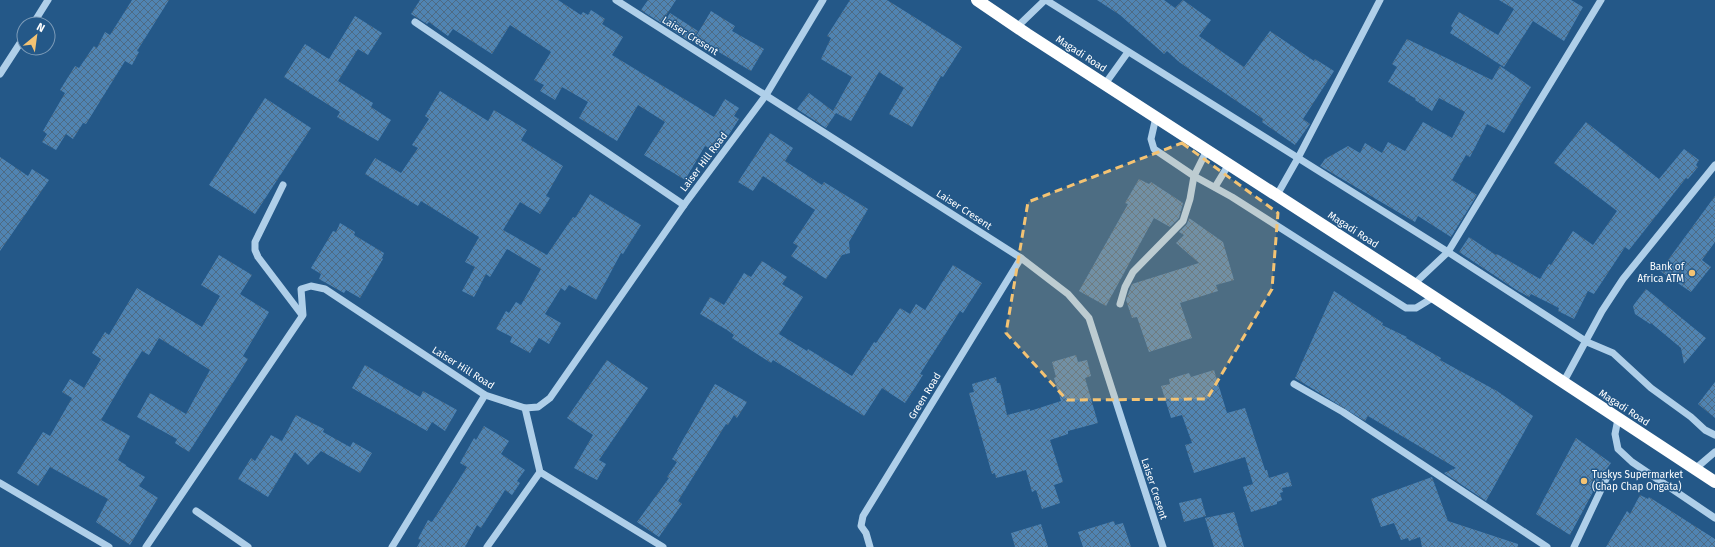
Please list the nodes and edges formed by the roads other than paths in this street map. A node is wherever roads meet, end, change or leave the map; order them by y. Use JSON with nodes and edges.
{"nodes":[{"id":1,"x":48,"y":0,"type":"edge"},
{"id":2,"x":616,"y":0,"type":"edge"},
{"id":3,"x":823,"y":0,"type":"edge"},
{"id":4,"x":977,"y":0,"type":"edge"},
{"id":5,"x":1046,"y":0,"type":"edge"},
{"id":6,"x":1380,"y":0,"type":"edge"},
{"id":7,"x":1601,"y":0,"type":"edge"},
{"id":8,"x":38,"y":16,"type":"edge"},
{"id":9,"x":415,"y":22,"type":"dead end"},
{"id":10,"x":1017,"y":28,"type":"junction"},
{"id":11,"x":16,"y":49,"type":"edge"},
{"id":12,"x":1128,"y":52,"type":"junction"},
{"id":13,"x":0,"y":74,"type":"edge"},
{"id":14,"x":1105,"y":84,"type":"junction"},
{"id":15,"x":766,"y":95,"type":"junction"},
{"id":16,"x":1156,"y":117,"type":"junction"},
{"id":17,"x":1207,"y":150,"type":"junction"},
{"id":18,"x":1298,"y":158,"type":"junction"},
{"id":19,"x":1229,"y":164,"type":"junction"},
{"id":20,"x":1715,"y":165,"type":"edge"},
{"id":21,"x":1194,"y":176,"type":"junction"},
{"id":22,"x":283,"y":185,"type":"dead end"},
{"id":23,"x":1215,"y":187,"type":"junction"},
{"id":24,"x":1277,"y":195,"type":"junction"},
{"id":25,"x":684,"y":205,"type":"junction"},
{"id":26,"x":1448,"y":252,"type":"junction"},
{"id":27,"x":1021,"y":258,"type":"junction"},
{"id":28,"x":1414,"y":284,"type":"junction"},
{"id":29,"x":1434,"y":297,"type":"junction"},
{"id":30,"x":1120,"y":304,"type":"dead end"},
{"id":31,"x":302,"y":315,"type":"junction"},
{"id":32,"x":1587,"y":342,"type":"junction"},
{"id":33,"x":1563,"y":383,"type":"junction"},
{"id":34,"x":1294,"y":384,"type":"dead end"},
{"id":35,"x":485,"y":395,"type":"junction"},
{"id":36,"x":525,"y":408,"type":"junction"},
{"id":37,"x":1618,"y":419,"type":"junction"},
{"id":38,"x":1715,"y":435,"type":"edge"},
{"id":39,"x":1715,"y":452,"type":"edge"},
{"id":40,"x":1695,"y":469,"type":"junction"},
{"id":41,"x":540,"y":472,"type":"junction"},
{"id":42,"x":1607,"y":477,"type":"dead end"},
{"id":43,"x":1715,"y":482,"type":"edge"},
{"id":44,"x":0,"y":483,"type":"edge"},
{"id":45,"x":196,"y":511,"type":"dead end"},
{"id":46,"x":1715,"y":518,"type":"edge"},
{"id":47,"x":109,"y":547,"type":"edge"},
{"id":48,"x":146,"y":547,"type":"edge"},
{"id":49,"x":248,"y":547,"type":"edge"},
{"id":50,"x":392,"y":547,"type":"edge"},
{"id":51,"x":488,"y":547,"type":"edge"},
{"id":52,"x":663,"y":547,"type":"edge"},
{"id":53,"x":870,"y":547,"type":"edge"},
{"id":54,"x":1162,"y":547,"type":"edge"},
{"id":55,"x":1547,"y":547,"type":"edge"},
{"id":56,"x":1574,"y":547,"type":"edge"}],
"edges":[{"from":1,"to":8,"type":"street"},
{"from":2,"to":15,"type":"street","name":"Laiser Cresent"},
{"from":3,"to":15,"type":"street","name":"Laiser Hill Road"},
{"from":4,"to":10,"type":"highway","name":"Magadi Road"},
{"from":5,"to":10,"type":"street"},
{"from":5,"to":12,"type":"street"},
{"from":6,"to":18,"type":"street"},
{"from":7,"to":26,"type":"street"},
{"from":9,"to":25,"type":"street"},
{"from":10,"to":14,"type":"highway","name":"Magadi Road"},
{"from":11,"to":13,"type":"street"},
{"from":12,"to":14,"type":"street"},
{"from":12,"to":18,"type":"street"},
{"from":14,"to":16,"type":"highway","name":"Magadi Road"},
{"from":15,"to":25,"type":"street","name":"Laiser Hill Road"},
{"from":15,"to":27,"type":"street","name":"Laiser Cresent"},
{"from":16,"to":17,"type":"highway","name":"Magadi Road"},
{"from":16,"to":21,"type":"street"},
{"from":17,"to":19,"type":"highway","name":"Magadi Road"},
{"from":17,"to":21,"type":"street"},
{"from":18,"to":24,"type":"street"},
{"from":18,"to":26,"type":"street"},
{"from":19,"to":23,"type":"street"},
{"from":19,"to":24,"type":"highway","name":"Magadi Road"},
{"from":20,"to":32,"type":"street"},
{"from":21,"to":23,"type":"street"},
{"from":21,"to":30,"type":"street"},
{"from":22,"to":31,"type":"street"},
{"from":23,"to":29,"type":"street"},
{"from":24,"to":28,"type":"highway","name":"Magadi Road"},
{"from":25,"to":36,"type":"street","name":"Laiser Hill Road"},
{"from":26,"to":28,"type":"street"},
{"from":26,"to":32,"type":"street"},
{"from":27,"to":53,"type":"street","name":"Green Road"},
{"from":27,"to":54,"type":"street","name":"Laiser Cresent"},
{"from":28,"to":29,"type":"highway","name":"Magadi Road"},
{"from":29,"to":33,"type":"highway","name":"Magadi Road"},
{"from":31,"to":35,"type":"street","name":"Laiser Hill Road"},
{"from":31,"to":48,"type":"street"},
{"from":32,"to":33,"type":"street"},
{"from":32,"to":38,"type":"street"},
{"from":33,"to":37,"type":"highway","name":"Magadi Road"},
{"from":34,"to":55,"type":"street"},
{"from":35,"to":36,"type":"street","name":"Laiser Hill Road"},
{"from":35,"to":50,"type":"street"},
{"from":36,"to":41,"type":"street"},
{"from":37,"to":40,"type":"highway","name":"Magadi Road"},
{"from":37,"to":46,"type":"street"},
{"from":39,"to":40,"type":"street"},
{"from":40,"to":43,"type":"highway","name":"Magadi Road"},
{"from":41,"to":51,"type":"street"},
{"from":41,"to":52,"type":"street"},
{"from":42,"to":56,"type":"street"},
{"from":44,"to":47,"type":"street"},
{"from":45,"to":49,"type":"street"}]}
